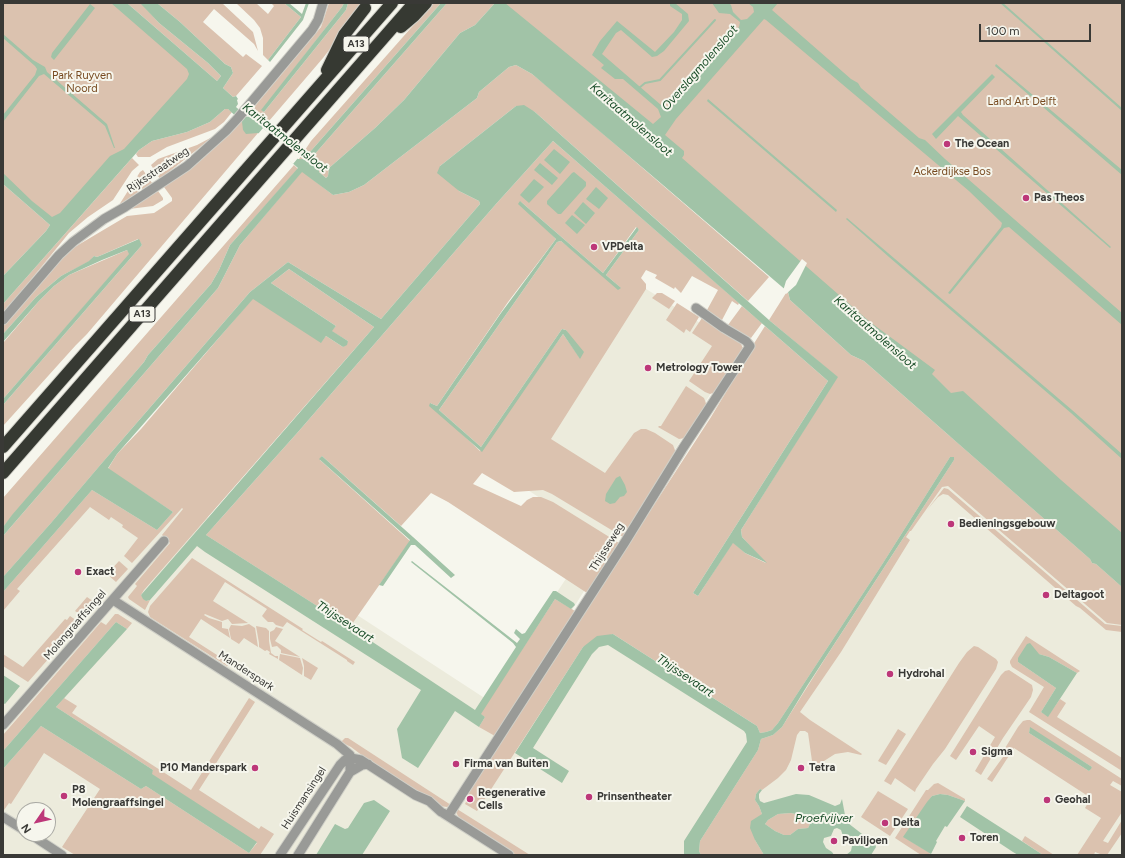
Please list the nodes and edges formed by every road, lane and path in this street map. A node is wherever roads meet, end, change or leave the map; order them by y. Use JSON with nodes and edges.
{"nodes":[{"id":1,"x":323,"y":3,"type":"edge"},
{"id":2,"x":392,"y":3,"type":"edge"},
{"id":3,"x":414,"y":3,"type":"edge"},
{"id":4,"x":426,"y":3,"type":"edge"},
{"id":5,"x":365,"y":8,"type":"dead end"},
{"id":6,"x":368,"y":56,"type":"junction"},
{"id":7,"x":320,"y":85,"type":"junction"},
{"id":8,"x":696,"y":308,"type":"dead end"},
{"id":9,"x":3,"y":320,"type":"edge"},
{"id":10,"x":3,"y":447,"type":"edge"},
{"id":11,"x":3,"y":473,"type":"edge"},
{"id":12,"x":164,"y":541,"type":"dead end"},
{"id":13,"x":113,"y":600,"type":"junction"},
{"id":14,"x":3,"y":725,"type":"edge"},
{"id":15,"x":351,"y":758,"type":"junction"},
{"id":16,"x":368,"y":764,"type":"junction"},
{"id":17,"x":350,"y":772,"type":"junction"},
{"id":18,"x":444,"y":814,"type":"junction"},
{"id":19,"x":3,"y":816,"type":"edge"},
{"id":20,"x":16,"y":825,"type":"edge"},
{"id":21,"x":42,"y":842,"type":"edge"},
{"id":22,"x":62,"y":855,"type":"edge"},
{"id":23,"x":280,"y":855,"type":"edge"},
{"id":24,"x":298,"y":855,"type":"edge"},
{"id":25,"x":509,"y":855,"type":"edge"}],
"edges":[{"from":1,"to":9,"type":"street","name":"Rijksstraatweg"},
{"from":2,"to":7,"type":"highway","number":"A13"},
{"from":3,"to":6,"type":"highway","number":"A13"},
{"from":4,"to":6,"type":"highway","number":"A13"},
{"from":5,"to":7,"type":"highway","number":"A13"},
{"from":6,"to":11,"type":"highway","number":"A13"},
{"from":7,"to":10,"type":"highway","number":"A13"},
{"from":8,"to":18,"type":"street","name":"Thijsseweg"},
{"from":12,"to":13,"type":"street","name":"Molengraaffsingel"},
{"from":13,"to":14,"type":"street","name":"Molengraaffsingel"},
{"from":13,"to":15,"type":"street","name":"Manderspark"},
{"from":15,"to":16,"type":"street"},
{"from":15,"to":17,"type":"street"},
{"from":15,"to":23,"type":"street","name":"Huismansingel"},
{"from":16,"to":17,"type":"street"},
{"from":16,"to":18,"type":"street"},
{"from":17,"to":24,"type":"street"},
{"from":18,"to":25,"type":"street"},
{"from":19,"to":20,"type":"street"},
{"from":21,"to":22,"type":"street"}]}
